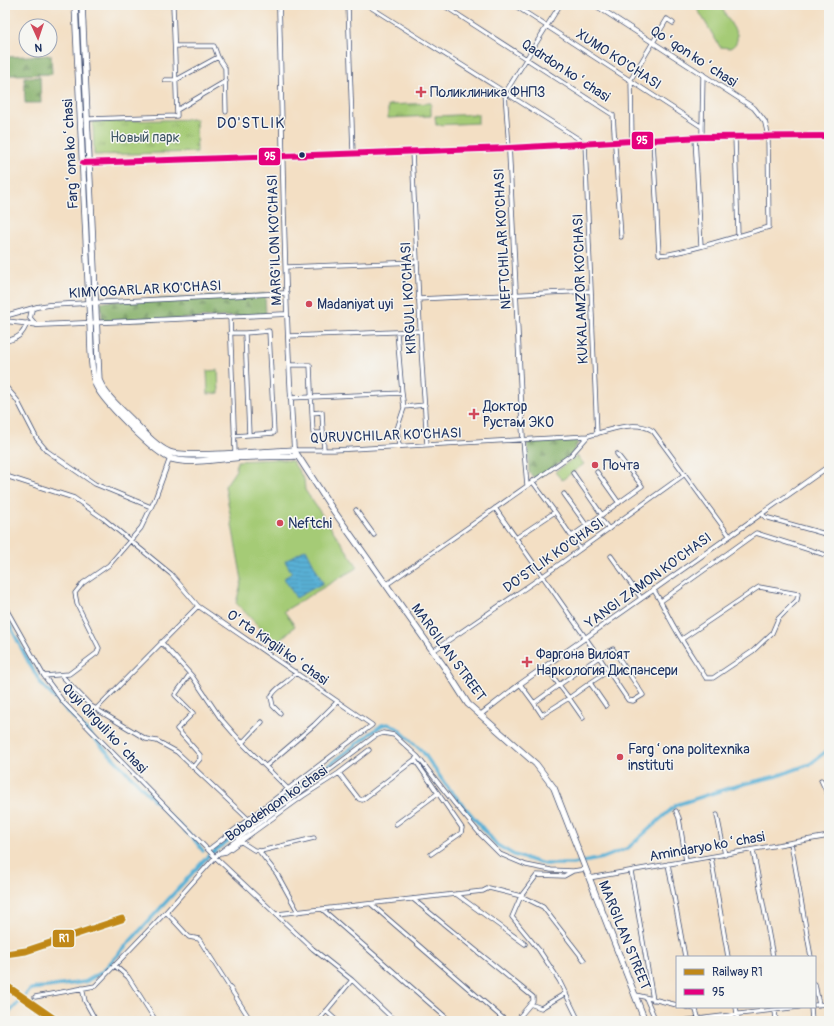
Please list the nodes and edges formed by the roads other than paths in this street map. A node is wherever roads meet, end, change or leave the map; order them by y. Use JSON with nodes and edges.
{"nodes":[{"id":1,"x":75,"y":5,"type":"edge"},
{"id":2,"x":82,"y":5,"type":"edge"},
{"id":3,"x":173,"y":5,"type":"edge"},
{"id":4,"x":279,"y":5,"type":"edge"},
{"id":5,"x":348,"y":5,"type":"edge"},
{"id":6,"x":367,"y":5,"type":"edge"},
{"id":7,"x":443,"y":5,"type":"edge"},
{"id":8,"x":514,"y":5,"type":"edge"},
{"id":9,"x":560,"y":5,"type":"edge"},
{"id":10,"x":595,"y":5,"type":"edge"},
{"id":11,"x":673,"y":23,"type":"dead end"},
{"id":12,"x":547,"y":26,"type":"junction"},
{"id":13,"x":652,"y":43,"type":"junction"},
{"id":14,"x":175,"y":46,"type":"junction"},
{"id":15,"x":218,"y":57,"type":"junction"},
{"id":16,"x":527,"y":58,"type":"junction"},
{"id":17,"x":703,"y":74,"type":"junction"},
{"id":18,"x":630,"y":79,"type":"junction"},
{"id":19,"x":165,"y":80,"type":"dead end"},
{"id":20,"x":176,"y":80,"type":"junction"},
{"id":21,"x":226,"y":81,"type":"junction"},
{"id":22,"x":505,"y":93,"type":"junction"},
{"id":23,"x":177,"y":110,"type":"junction"},
{"id":24,"x":226,"y":112,"type":"dead end"},
{"id":25,"x":88,"y":119,"type":"junction"},
{"id":26,"x":702,"y":127,"type":"junction"},
{"id":27,"x":768,"y":135,"type":"junction"},
{"id":28,"x":735,"y":136,"type":"junction"},
{"id":29,"x":827,"y":136,"type":"edge"},
{"id":30,"x":702,"y":137,"type":"junction"},
{"id":31,"x":695,"y":138,"type":"junction"},
{"id":32,"x":654,"y":140,"type":"junction"},
{"id":33,"x":632,"y":141,"type":"junction"},
{"id":34,"x":615,"y":142,"type":"junction"},
{"id":35,"x":584,"y":143,"type":"junction"},
{"id":36,"x":829,"y":143,"type":"edge"},
{"id":37,"x":509,"y":148,"type":"junction"},
{"id":38,"x":412,"y":151,"type":"junction"},
{"id":39,"x":353,"y":153,"type":"junction"},
{"id":40,"x":282,"y":156,"type":"junction"},
{"id":41,"x":86,"y":163,"type":"junction"},
{"id":42,"x":738,"y":235,"type":"junction"},
{"id":43,"x":621,"y":237,"type":"dead end"},
{"id":44,"x":701,"y":246,"type":"junction"},
{"id":45,"x":417,"y":262,"type":"junction"},
{"id":46,"x":286,"y":267,"type":"junction"},
{"id":47,"x":591,"y":291,"type":"junction"},
{"id":48,"x":287,"y":293,"type":"junction"},
{"id":49,"x":515,"y":294,"type":"junction"},
{"id":50,"x":418,"y":299,"type":"junction"},
{"id":51,"x":92,"y":302,"type":"junction"},
{"id":52,"x":32,"y":308,"type":"junction"},
{"id":53,"x":287,"y":314,"type":"junction"},
{"id":54,"x":5,"y":316,"type":"edge"},
{"id":55,"x":230,"y":317,"type":"junction"},
{"id":56,"x":5,"y":321,"type":"edge"},
{"id":57,"x":27,"y":323,"type":"junction"},
{"id":58,"x":93,"y":323,"type":"junction"},
{"id":59,"x":36,"y":325,"type":"junction"},
{"id":60,"x":420,"y":331,"type":"junction"},
{"id":61,"x":245,"y":332,"type":"junction"},
{"id":62,"x":397,"y":332,"type":"junction"},
{"id":63,"x":230,"y":333,"type":"junction"},
{"id":64,"x":288,"y":336,"type":"junction"},
{"id":65,"x":5,"y":341,"type":"edge"},
{"id":66,"x":289,"y":365,"type":"junction"},
{"id":67,"x":5,"y":386,"type":"edge"},
{"id":68,"x":402,"y":393,"type":"junction"},
{"id":69,"x":311,"y":397,"type":"junction"},
{"id":70,"x":290,"y":398,"type":"junction"},
{"id":71,"x":425,"y":405,"type":"junction"},
{"id":72,"x":404,"y":407,"type":"junction"},
{"id":73,"x":312,"y":413,"type":"junction"},
{"id":74,"x":323,"y":432,"type":"junction"},
{"id":75,"x":249,"y":434,"type":"junction"},
{"id":76,"x":597,"y":434,"type":"junction"},
{"id":77,"x":234,"y":436,"type":"junction"},
{"id":78,"x":588,"y":436,"type":"junction"},
{"id":79,"x":523,"y":440,"type":"junction"},
{"id":80,"x":427,"y":445,"type":"junction"},
{"id":81,"x":399,"y":446,"type":"junction"},
{"id":82,"x":294,"y":450,"type":"junction"},
{"id":83,"x":324,"y":450,"type":"junction"},
{"id":84,"x":235,"y":452,"type":"junction"},
{"id":85,"x":617,"y":454,"type":"dead end"},
{"id":86,"x":296,"y":456,"type":"junction"},
{"id":87,"x":170,"y":458,"type":"junction"},
{"id":88,"x":829,"y":466,"type":"edge"},
{"id":89,"x":5,"y":472,"type":"edge"},
{"id":90,"x":597,"y":472,"type":"dead end"},
{"id":91,"x":573,"y":474,"type":"dead end"},
{"id":92,"x":685,"y":474,"type":"junction"},
{"id":93,"x":532,"y":481,"type":"junction"},
{"id":94,"x":527,"y":485,"type":"junction"},
{"id":95,"x":564,"y":494,"type":"dead end"},
{"id":96,"x":619,"y":503,"type":"junction"},
{"id":97,"x":151,"y":507,"type":"junction"},
{"id":98,"x":495,"y":508,"type":"junction"},
{"id":99,"x":356,"y":510,"type":"dead end"},
{"id":100,"x":555,"y":512,"type":"junction"},
{"id":101,"x":762,"y":514,"type":"junction"},
{"id":102,"x":601,"y":516,"type":"junction"},
{"id":103,"x":587,"y":526,"type":"junction"},
{"id":104,"x":609,"y":529,"type":"junction"},
{"id":105,"x":374,"y":535,"type":"dead end"},
{"id":106,"x":729,"y":535,"type":"junction"},
{"id":107,"x":829,"y":535,"type":"edge"},
{"id":108,"x":572,"y":536,"type":"junction"},
{"id":109,"x":516,"y":538,"type":"junction"},
{"id":110,"x":131,"y":540,"type":"junction"},
{"id":111,"x":580,"y":549,"type":"junction"},
{"id":112,"x":611,"y":556,"type":"dead end"},
{"id":113,"x":829,"y":556,"type":"edge"},
{"id":114,"x":543,"y":576,"type":"junction"},
{"id":115,"x":386,"y":585,"type":"junction"},
{"id":116,"x":653,"y":590,"type":"junction"},
{"id":117,"x":641,"y":598,"type":"junction"},
{"id":118,"x":661,"y":601,"type":"junction"},
{"id":119,"x":198,"y":606,"type":"junction"},
{"id":120,"x":5,"y":607,"type":"edge"},
{"id":121,"x":586,"y":638,"type":"junction"},
{"id":122,"x":682,"y":639,"type":"junction"},
{"id":123,"x":161,"y":642,"type":"junction"},
{"id":124,"x":433,"y":652,"type":"junction"},
{"id":125,"x":599,"y":657,"type":"junction"},
{"id":126,"x":546,"y":666,"type":"junction"},
{"id":127,"x":608,"y":670,"type":"junction"},
{"id":128,"x":296,"y":672,"type":"junction"},
{"id":129,"x":190,"y":674,"type":"junction"},
{"id":130,"x":44,"y":676,"type":"junction"},
{"id":131,"x":62,"y":676,"type":"junction"},
{"id":132,"x":590,"y":683,"type":"junction"},
{"id":133,"x":520,"y":684,"type":"junction"},
{"id":134,"x":559,"y":685,"type":"junction"},
{"id":135,"x":569,"y":698,"type":"junction"},
{"id":136,"x":337,"y":702,"type":"junction"},
{"id":137,"x":534,"y":703,"type":"junction"},
{"id":138,"x":606,"y":706,"type":"dead end"},
{"id":139,"x":96,"y":709,"type":"junction"},
{"id":140,"x":280,"y":714,"type":"dead end"},
{"id":141,"x":480,"y":715,"type":"junction"},
{"id":142,"x":583,"y":718,"type":"dead end"},
{"id":143,"x":262,"y":722,"type":"dead end"},
{"id":144,"x":242,"y":743,"type":"junction"},
{"id":145,"x":370,"y":750,"type":"dead end"},
{"id":146,"x":417,"y":758,"type":"junction"},
{"id":147,"x":266,"y":766,"type":"junction"},
{"id":148,"x":193,"y":768,"type":"junction"},
{"id":149,"x":339,"y":773,"type":"junction"},
{"id":150,"x":821,"y":780,"type":"dead end"},
{"id":151,"x":288,"y":789,"type":"junction"},
{"id":152,"x":438,"y":793,"type":"junction"},
{"id":153,"x":829,"y":797,"type":"edge"},
{"id":154,"x":676,"y":812,"type":"dead end"},
{"id":155,"x":717,"y":815,"type":"dead end"},
{"id":156,"x":247,"y":818,"type":"junction"},
{"id":157,"x":396,"y":824,"type":"dead end"},
{"id":158,"x":829,"y":836,"type":"edge"},
{"id":159,"x":314,"y":838,"type":"dead end"},
{"id":160,"x":240,"y":841,"type":"junction"},
{"id":161,"x":791,"y":843,"type":"junction"},
{"id":162,"x":208,"y":850,"type":"junction"},
{"id":163,"x":754,"y":850,"type":"junction"},
{"id":164,"x":259,"y":852,"type":"junction"},
{"id":165,"x":432,"y":854,"type":"dead end"},
{"id":166,"x":725,"y":855,"type":"junction"},
{"id":167,"x":217,"y":856,"type":"junction"},
{"id":168,"x":711,"y":857,"type":"junction"},
{"id":169,"x":686,"y":861,"type":"junction"},
{"id":170,"x":668,"y":864,"type":"junction"},
{"id":171,"x":585,"y":868,"type":"junction"},
{"id":172,"x":573,"y":871,"type":"junction"},
{"id":173,"x":631,"y":871,"type":"junction"},
{"id":174,"x":589,"y":878,"type":"junction"},
{"id":175,"x":456,"y":894,"type":"junction"},
{"id":176,"x":521,"y":896,"type":"junction"},
{"id":177,"x":413,"y":899,"type":"junction"},
{"id":178,"x":371,"y":904,"type":"junction"},
{"id":179,"x":322,"y":909,"type":"junction"},
{"id":180,"x":166,"y":912,"type":"junction"},
{"id":181,"x":298,"y":912,"type":"junction"},
{"id":182,"x":277,"y":914,"type":"junction"},
{"id":183,"x":525,"y":944,"type":"dead end"},
{"id":184,"x":685,"y":956,"type":"edge"},
{"id":185,"x":728,"y":956,"type":"edge"},
{"id":186,"x":773,"y":956,"type":"edge"},
{"id":187,"x":810,"y":956,"type":"edge"},
{"id":188,"x":584,"y":960,"type":"dead end"},
{"id":189,"x":114,"y":965,"type":"junction"},
{"id":190,"x":352,"y":980,"type":"junction"},
{"id":191,"x":82,"y":988,"type":"junction"},
{"id":192,"x":566,"y":993,"type":"junction"},
{"id":193,"x":816,"y":994,"type":"edge"},
{"id":194,"x":636,"y":995,"type":"junction"},
{"id":195,"x":35,"y":997,"type":"dead end"},
{"id":196,"x":646,"y":998,"type":"junction"},
{"id":197,"x":653,"y":1000,"type":"junction"},
{"id":198,"x":530,"y":1004,"type":"junction"},
{"id":199,"x":829,"y":1004,"type":"edge"},
{"id":200,"x":676,"y":1005,"type":"edge"},
{"id":201,"x":817,"y":1005,"type":"edge"},
{"id":202,"x":695,"y":1008,"type":"edge"},
{"id":203,"x":736,"y":1008,"type":"edge"},
{"id":204,"x":782,"y":1008,"type":"edge"},
{"id":205,"x":811,"y":1008,"type":"edge"},
{"id":206,"x":775,"y":1010,"type":"junction"},
{"id":207,"x":326,"y":1011,"type":"junction"},
{"id":208,"x":737,"y":1014,"type":"junction"},
{"id":209,"x":699,"y":1020,"type":"edge"},
{"id":210,"x":96,"y":1021,"type":"edge"},
{"id":211,"x":156,"y":1021,"type":"edge"},
{"id":212,"x":251,"y":1021,"type":"edge"},
{"id":213,"x":318,"y":1021,"type":"edge"},
{"id":214,"x":337,"y":1021,"type":"edge"},
{"id":215,"x":396,"y":1021,"type":"edge"},
{"id":216,"x":450,"y":1021,"type":"edge"},
{"id":217,"x":506,"y":1021,"type":"edge"},
{"id":218,"x":516,"y":1021,"type":"edge"},
{"id":219,"x":579,"y":1021,"type":"edge"},
{"id":220,"x":645,"y":1021,"type":"edge"},
{"id":221,"x":656,"y":1021,"type":"edge"},
{"id":222,"x":680,"y":1021,"type":"edge"},
{"id":223,"x":738,"y":1021,"type":"edge"},
{"id":224,"x":776,"y":1021,"type":"edge"},
{"id":225,"x":812,"y":1021,"type":"edge"}],
"edges":[{"from":1,"to":41,"type":"main road","name":"Fargʻona koʻchasi"},
{"from":2,"to":25,"type":"main road","name":"Fargʻona koʻchasi"},
{"from":3,"to":14,"type":"street"},
{"from":4,"to":40,"type":"street","name":"MARG'ILON KO'CHASI"},
{"from":5,"to":39,"type":"street"},
{"from":6,"to":22,"type":"street"},
{"from":7,"to":16,"type":"street","name":"Qadrdon koʻchasi"},
{"from":8,"to":12,"type":"street","name":"XUMO KO'CHASI"},
{"from":9,"to":12,"type":"street"},
{"from":10,"to":13,"type":"street","name":"Qoʻqon koʻchasi"},
{"from":11,"to":13,"type":"street"},
{"from":12,"to":16,"type":"street"},
{"from":12,"to":18,"type":"street","name":"XUMO KO'CHASI"},
{"from":13,"to":17,"type":"street","name":"Qoʻqon koʻchasi"},
{"from":13,"to":18,"type":"street"},
{"from":14,"to":15,"type":"street"},
{"from":14,"to":20,"type":"street"},
{"from":15,"to":20,"type":"street"},
{"from":15,"to":21,"type":"street"},
{"from":16,"to":22,"type":"street"},
{"from":16,"to":34,"type":"street","name":"Qadrdon koʻchasi"},
{"from":17,"to":26,"type":"street"},
{"from":17,"to":27,"type":"street","name":"Qoʻqon koʻchasi"},
{"from":18,"to":26,"type":"street","name":"XUMO KO'CHASI"},
{"from":18,"to":33,"type":"street"},
{"from":19,"to":20,"type":"street"},
{"from":20,"to":23,"type":"street"},
{"from":21,"to":23,"type":"street"},
{"from":21,"to":24,"type":"street"},
{"from":22,"to":35,"type":"street"},
{"from":22,"to":37,"type":"street","name":"NEFTCHILAR KO'CHASI"},
{"from":23,"to":25,"type":"street"},
{"from":25,"to":41,"type":"main road","name":"Fargʻona koʻchasi"},
{"from":26,"to":30,"type":"street"},
{"from":27,"to":28,"type":"street"},
{"from":27,"to":29,"type":"street"},
{"from":27,"to":42,"type":"street"},
{"from":28,"to":30,"type":"street"},
{"from":28,"to":42,"type":"street"},
{"from":29,"to":36,"type":"street"},
{"from":30,"to":31,"type":"street"},
{"from":31,"to":32,"type":"street"},
{"from":31,"to":44,"type":"street"},
{"from":32,"to":33,"type":"street"},
{"from":32,"to":44,"type":"street"},
{"from":33,"to":34,"type":"street"},
{"from":34,"to":35,"type":"street"},
{"from":34,"to":43,"type":"street","name":"Qadrdon koʻchasi"},
{"from":35,"to":37,"type":"street"},
{"from":35,"to":47,"type":"street","name":"KUKALAMZOR KO'CHASI"},
{"from":37,"to":38,"type":"street"},
{"from":37,"to":49,"type":"street","name":"NEFTCHILAR KO'CHASI"},
{"from":38,"to":39,"type":"street"},
{"from":38,"to":45,"type":"street","name":"KIRGULI KO'CHASI"},
{"from":39,"to":40,"type":"street"},
{"from":40,"to":41,"type":"street"},
{"from":40,"to":46,"type":"street","name":"MARG'ILON KO'CHASI"},
{"from":41,"to":51,"type":"main road","name":"Fargʻona koʻchasi"},
{"from":42,"to":44,"type":"street"},
{"from":45,"to":46,"type":"street"},
{"from":45,"to":50,"type":"street","name":"KIRGULI KO'CHASI"},
{"from":46,"to":48,"type":"street","name":"MARG'ILON KO'CHASI"},
{"from":47,"to":49,"type":"street"},
{"from":47,"to":76,"type":"street","name":"KUKALAMZOR KO'CHASI"},
{"from":48,"to":51,"type":"street","name":"KIMYOGARLAR KO'CHASI"},
{"from":48,"to":53,"type":"street","name":"MARG'ILON KO'CHASI"},
{"from":49,"to":50,"type":"street"},
{"from":49,"to":79,"type":"street","name":"NEFTCHILAR KO'CHASI"},
{"from":50,"to":60,"type":"street","name":"KIRGULI KO'CHASI"},
{"from":51,"to":52,"type":"street","name":"KIMYOGARLAR KO'CHASI"},
{"from":51,"to":58,"type":"main road","name":"QURUVCHILAR KO'CHASI"},
{"from":52,"to":54,"type":"street","name":"KIMYOGARLAR KO'CHASI"},
{"from":52,"to":59,"type":"street"},
{"from":53,"to":55,"type":"street"},
{"from":53,"to":64,"type":"street","name":"MARG'ILON KO'CHASI"},
{"from":55,"to":58,"type":"street"},
{"from":55,"to":63,"type":"street"},
{"from":56,"to":57,"type":"street"},
{"from":57,"to":59,"type":"street"},
{"from":57,"to":65,"type":"street"},
{"from":58,"to":59,"type":"street"},
{"from":58,"to":84,"type":"main road","name":"QURUVCHILAR KO'CHASI"},
{"from":58,"to":87,"type":"main road","name":"QURUVCHILAR KO'CHASI"},
{"from":60,"to":62,"type":"street"},
{"from":60,"to":71,"type":"street","name":"KIRGULI KO'CHASI"},
{"from":61,"to":63,"type":"street"},
{"from":61,"to":75,"type":"street"},
{"from":61,"to":75,"type":"street"},
{"from":62,"to":64,"type":"street"},
{"from":62,"to":68,"type":"street"},
{"from":63,"to":77,"type":"street"},
{"from":64,"to":66,"type":"street","name":"MARG'ILON KO'CHASI"},
{"from":66,"to":69,"type":"street"},
{"from":66,"to":70,"type":"street","name":"MARG'ILON KO'CHASI"},
{"from":67,"to":97,"type":"street"},
{"from":68,"to":69,"type":"street"},
{"from":68,"to":72,"type":"street"},
{"from":69,"to":70,"type":"street"},
{"from":69,"to":73,"type":"street"},
{"from":70,"to":82,"type":"street","name":"MARG'ILON KO'CHASI"},
{"from":71,"to":72,"type":"street"},
{"from":71,"to":80,"type":"street","name":"KIRGULI KO'CHASI"},
{"from":72,"to":81,"type":"street"},
{"from":73,"to":74,"type":"street"},
{"from":73,"to":74,"type":"street"},
{"from":74,"to":83,"type":"street"},
{"from":75,"to":77,"type":"street"},
{"from":76,"to":78,"type":"street","name":"QURUVCHILAR KO'CHASI"},
{"from":76,"to":92,"type":"street","name":"QURUVCHILAR KO'CHASI"},
{"from":77,"to":84,"type":"street"},
{"from":78,"to":79,"type":"street","name":"QURUVCHILAR KO'CHASI"},
{"from":78,"to":93,"type":"street"},
{"from":79,"to":80,"type":"street","name":"QURUVCHILAR KO'CHASI"},
{"from":79,"to":94,"type":"street"},
{"from":80,"to":81,"type":"street","name":"QURUVCHILAR KO'CHASI"},
{"from":81,"to":83,"type":"street","name":"QURUVCHILAR KO'CHASI"},
{"from":82,"to":83,"type":"street","name":"QURUVCHILAR KO'CHASI"},
{"from":82,"to":84,"type":"main road","name":"QURUVCHILAR KO'CHASI"},
{"from":82,"to":86,"type":"main road","name":"MARGILAN STREET"},
{"from":85,"to":96,"type":"street"},
{"from":86,"to":87,"type":"main road","name":"QURUVCHILAR KO'CHASI"},
{"from":86,"to":115,"type":"main road","name":"MARGILAN STREET"},
{"from":87,"to":97,"type":"street"},
{"from":88,"to":101,"type":"street","name":"YANGI ZAMON KO'CHASI"},
{"from":89,"to":110,"type":"street","name":"Oʻrta Kirgili koʻchasi"},
{"from":90,"to":96,"type":"street"},
{"from":91,"to":102,"type":"street"},
{"from":92,"to":104,"type":"street","name":"DO'STLIK KO'CHASI"},
{"from":92,"to":106,"type":"street","name":"QURUVCHILAR KO'CHASI"},
{"from":93,"to":94,"type":"street"},
{"from":93,"to":100,"type":"street"},
{"from":94,"to":98,"type":"street"},
{"from":95,"to":103,"type":"street"},
{"from":96,"to":102,"type":"street"},
{"from":97,"to":110,"type":"street"},
{"from":98,"to":109,"type":"street"},
{"from":98,"to":115,"type":"street"},
{"from":99,"to":105,"type":"street"},
{"from":100,"to":108,"type":"street"},
{"from":100,"to":109,"type":"street"},
{"from":101,"to":106,"type":"street","name":"YANGI ZAMON KO'CHASI"},
{"from":101,"to":107,"type":"street"},
{"from":102,"to":103,"type":"street"},
{"from":102,"to":104,"type":"street"},
{"from":103,"to":108,"type":"street"},
{"from":104,"to":111,"type":"street","name":"DO'STLIK KO'CHASI"},
{"from":106,"to":116,"type":"street","name":"YANGI ZAMON KO'CHASI"},
{"from":108,"to":111,"type":"street"},
{"from":109,"to":114,"type":"street"},
{"from":110,"to":119,"type":"street","name":"Oʻrta Kirgili koʻchasi"},
{"from":110,"to":131,"type":"street"},
{"from":111,"to":114,"type":"street","name":"DO'STLIK KO'CHASI"},
{"from":112,"to":117,"type":"street"},
{"from":113,"to":118,"type":"street"},
{"from":114,"to":121,"type":"street"},
{"from":114,"to":124,"type":"street","name":"DO'STLIK KO'CHASI"},
{"from":115,"to":124,"type":"main road","name":"MARGILAN STREET"},
{"from":116,"to":117,"type":"street","name":"YANGI ZAMON KO'CHASI"},
{"from":116,"to":118,"type":"street"},
{"from":117,"to":121,"type":"street","name":"YANGI ZAMON KO'CHASI"},
{"from":118,"to":122,"type":"street"},
{"from":119,"to":123,"type":"street"},
{"from":119,"to":128,"type":"street","name":"Oʻrta Kirgili koʻchasi"},
{"from":120,"to":130,"type":"street","name":"Quyi Qirguli koʻchasi"},
{"from":121,"to":125,"type":"street"},
{"from":121,"to":126,"type":"street","name":"YANGI ZAMON KO'CHASI"},
{"from":122,"to":122,"type":"street"},
{"from":123,"to":129,"type":"street"},
{"from":123,"to":139,"type":"street"},
{"from":124,"to":141,"type":"main road","name":"MARGILAN STREET"},
{"from":125,"to":127,"type":"street"},
{"from":125,"to":127,"type":"street"},
{"from":125,"to":134,"type":"street"},
{"from":126,"to":133,"type":"street","name":"YANGI ZAMON KO'CHASI"},
{"from":126,"to":134,"type":"street"},
{"from":127,"to":132,"type":"street"},
{"from":128,"to":136,"type":"street","name":"Oʻrta Kirgili koʻchasi"},
{"from":128,"to":140,"type":"street"},
{"from":129,"to":144,"type":"street"},
{"from":129,"to":148,"type":"street"},
{"from":130,"to":131,"type":"street"},
{"from":130,"to":162,"type":"street","name":"Quyi Qirguli koʻchasi"},
{"from":131,"to":139,"type":"street"},
{"from":132,"to":135,"type":"street"},
{"from":132,"to":138,"type":"street"},
{"from":133,"to":137,"type":"street"},
{"from":133,"to":141,"type":"street","name":"YANGI ZAMON KO'CHASI"},
{"from":134,"to":135,"type":"street"},
{"from":134,"to":137,"type":"street"},
{"from":135,"to":137,"type":"street"},
{"from":135,"to":142,"type":"street"},
{"from":136,"to":147,"type":"street"},
{"from":136,"to":151,"type":"street","name":"Oʻrta Kirgili koʻchasi"},
{"from":139,"to":148,"type":"street"},
{"from":141,"to":171,"type":"main road","name":"MARGILAN STREET"},
{"from":143,"to":144,"type":"street"},
{"from":144,"to":147,"type":"street"},
{"from":145,"to":149,"type":"street"},
{"from":146,"to":149,"type":"street","name":"Bobodehqon koʼchasi"},
{"from":146,"to":152,"type":"street"},
{"from":146,"to":167,"type":"street"},
{"from":146,"to":172,"type":"street"},
{"from":147,"to":151,"type":"street"},
{"from":148,"to":156,"type":"street"},
{"from":149,"to":160,"type":"street","name":"Bobodehqon koʼchasi"},
{"from":150,"to":153,"type":"street"},
{"from":151,"to":156,"type":"street","name":"Oʻrta Kirgili koʻchasi"},
{"from":152,"to":157,"type":"street"},
{"from":152,"to":165,"type":"street"},
{"from":154,"to":169,"type":"street"},
{"from":155,"to":166,"type":"street"},
{"from":156,"to":162,"type":"street","name":"Oʻrta Kirgili koʻchasi"},
{"from":158,"to":161,"type":"street","name":"Amindaryo koʻchasi"},
{"from":159,"to":164,"type":"street"},
{"from":160,"to":164,"type":"street"},
{"from":160,"to":167,"type":"street","name":"Bobodehqon koʼchasi"},
{"from":161,"to":163,"type":"street","name":"Amindaryo koʻchasi"},
{"from":161,"to":187,"type":"street"},
{"from":162,"to":167,"type":"street","name":"Quyi Qirguli koʻchasi"},
{"from":163,"to":166,"type":"street","name":"Amindaryo koʻchasi"},
{"from":163,"to":186,"type":"street"},
{"from":164,"to":181,"type":"street"},
{"from":166,"to":168,"type":"street","name":"Amindaryo koʻchasi"},
{"from":167,"to":180,"type":"street"},
{"from":167,"to":182,"type":"street","name":"Bobodehqon koʼchasi"},
{"from":168,"to":169,"type":"street","name":"Amindaryo koʻchasi"},
{"from":168,"to":185,"type":"street"},
{"from":169,"to":170,"type":"street","name":"Amindaryo koʻchasi"},
{"from":170,"to":173,"type":"street","name":"Amindaryo koʻchasi"},
{"from":170,"to":184,"type":"street"},
{"from":171,"to":172,"type":"street"},
{"from":171,"to":174,"type":"main road","name":"MARGILAN STREET"},
{"from":172,"to":176,"type":"street"},
{"from":173,"to":174,"type":"street","name":"Amindaryo koʻchasi"},
{"from":173,"to":197,"type":"street"},
{"from":174,"to":194,"type":"main road","name":"MARGILAN STREET"},
{"from":175,"to":176,"type":"street"},
{"from":175,"to":177,"type":"street"},
{"from":175,"to":183,"type":"street"},
{"from":176,"to":188,"type":"street"},
{"from":176,"to":192,"type":"street"},
{"from":177,"to":178,"type":"street"},
{"from":177,"to":198,"type":"street"},
{"from":178,"to":179,"type":"street"},
{"from":178,"to":217,"type":"street"},
{"from":179,"to":181,"type":"street"},
{"from":179,"to":216,"type":"street"},
{"from":180,"to":189,"type":"street"},
{"from":180,"to":212,"type":"street"},
{"from":181,"to":182,"type":"street"},
{"from":182,"to":190,"type":"street","name":"Bobodehqon koʼchasi"},
{"from":189,"to":191,"type":"street"},
{"from":189,"to":211,"type":"street"},
{"from":190,"to":207,"type":"street"},
{"from":190,"to":215,"type":"street","name":"Bobodehqon koʼchasi"},
{"from":191,"to":195,"type":"street"},
{"from":191,"to":210,"type":"street"},
{"from":192,"to":198,"type":"street"},
{"from":192,"to":219,"type":"street"},
{"from":193,"to":201,"type":"street"},
{"from":194,"to":196,"type":"street"},
{"from":194,"to":220,"type":"main road","name":"MARGILAN STREET"},
{"from":196,"to":197,"type":"street"},
{"from":196,"to":221,"type":"street"},
{"from":197,"to":200,"type":"street"},
{"from":198,"to":218,"type":"street"},
{"from":199,"to":201,"type":"street"},
{"from":202,"to":209,"type":"street"},
{"from":203,"to":208,"type":"street"},
{"from":204,"to":206,"type":"street"},
{"from":205,"to":225,"type":"street"},
{"from":206,"to":208,"type":"street"},
{"from":206,"to":224,"type":"street"},
{"from":207,"to":213,"type":"street"},
{"from":207,"to":214,"type":"street"},
{"from":208,"to":209,"type":"street"},
{"from":208,"to":223,"type":"street"},
{"from":209,"to":222,"type":"street"}]}
